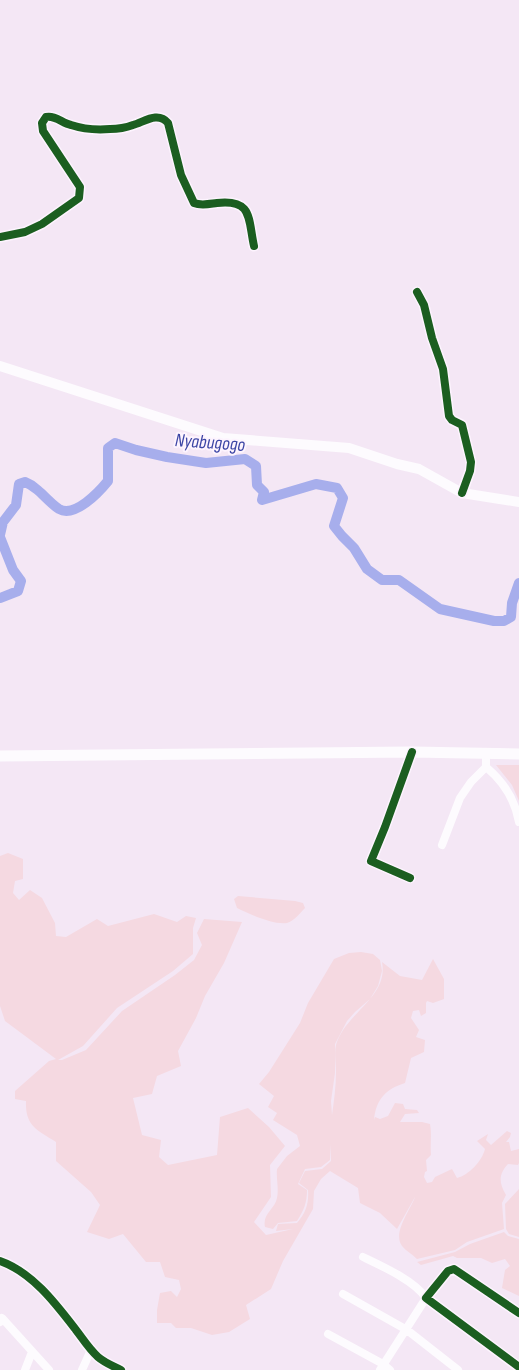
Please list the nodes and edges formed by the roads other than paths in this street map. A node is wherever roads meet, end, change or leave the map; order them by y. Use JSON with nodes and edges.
{"nodes":[{"id":1,"x":0,"y":237,"type":"edge"},
{"id":2,"x":254,"y":246,"type":"dead end"},
{"id":3,"x":417,"y":292,"type":"dead end"},
{"id":4,"x":0,"y":366,"type":"edge"},
{"id":5,"x":462,"y":493,"type":"junction"},
{"id":6,"x":519,"y":502,"type":"edge"},
{"id":7,"x":412,"y":752,"type":"junction"},
{"id":8,"x":519,"y":754,"type":"edge"},
{"id":9,"x":0,"y":756,"type":"edge"},
{"id":10,"x":486,"y":761,"type":"junction"},
{"id":11,"x":519,"y":822,"type":"edge"},
{"id":12,"x":442,"y":845,"type":"dead end"},
{"id":13,"x":410,"y":878,"type":"dead end"},
{"id":14,"x":363,"y":1257,"type":"dead end"},
{"id":15,"x":0,"y":1261,"type":"edge"},
{"id":16,"x":343,"y":1294,"type":"dead end"},
{"id":17,"x":426,"y":1298,"type":"junction"},
{"id":18,"x":519,"y":1313,"type":"edge"},
{"id":19,"x":1,"y":1318,"type":"edge"},
{"id":20,"x":407,"y":1330,"type":"junction"},
{"id":21,"x":328,"y":1334,"type":"dead end"},
{"id":22,"x":91,"y":1350,"type":"junction"},
{"id":23,"x":32,"y":1352,"type":"junction"},
{"id":24,"x":381,"y":1367,"type":"edge"},
{"id":25,"x":519,"y":1367,"type":"edge"},
{"id":26,"x":25,"y":1370,"type":"edge"},
{"id":27,"x":49,"y":1370,"type":"edge"},
{"id":28,"x":82,"y":1370,"type":"edge"},
{"id":29,"x":121,"y":1370,"type":"edge"},
{"id":30,"x":390,"y":1370,"type":"edge"},
{"id":31,"x":458,"y":1370,"type":"edge"}],
"edges":[{"from":1,"to":2,"type":"street"},
{"from":3,"to":5,"type":"street"},
{"from":4,"to":5,"type":"main road"},
{"from":5,"to":6,"type":"main road"},
{"from":7,"to":9,"type":"highway"},
{"from":7,"to":10,"type":"highway"},
{"from":7,"to":13,"type":"street"},
{"from":8,"to":10,"type":"highway"},
{"from":10,"to":11,"type":"street"},
{"from":10,"to":12,"type":"street"},
{"from":14,"to":17,"type":"street"},
{"from":15,"to":22,"type":"street"},
{"from":16,"to":20,"type":"street"},
{"from":17,"to":18,"type":"street"},
{"from":17,"to":20,"type":"street"},
{"from":17,"to":25,"type":"street"},
{"from":19,"to":23,"type":"street"},
{"from":20,"to":24,"type":"street"},
{"from":20,"to":31,"type":"street"},
{"from":21,"to":24,"type":"street"},
{"from":22,"to":28,"type":"street"},
{"from":22,"to":29,"type":"street"},
{"from":23,"to":26,"type":"street"},
{"from":23,"to":27,"type":"street"},
{"from":24,"to":30,"type":"street"}]}
